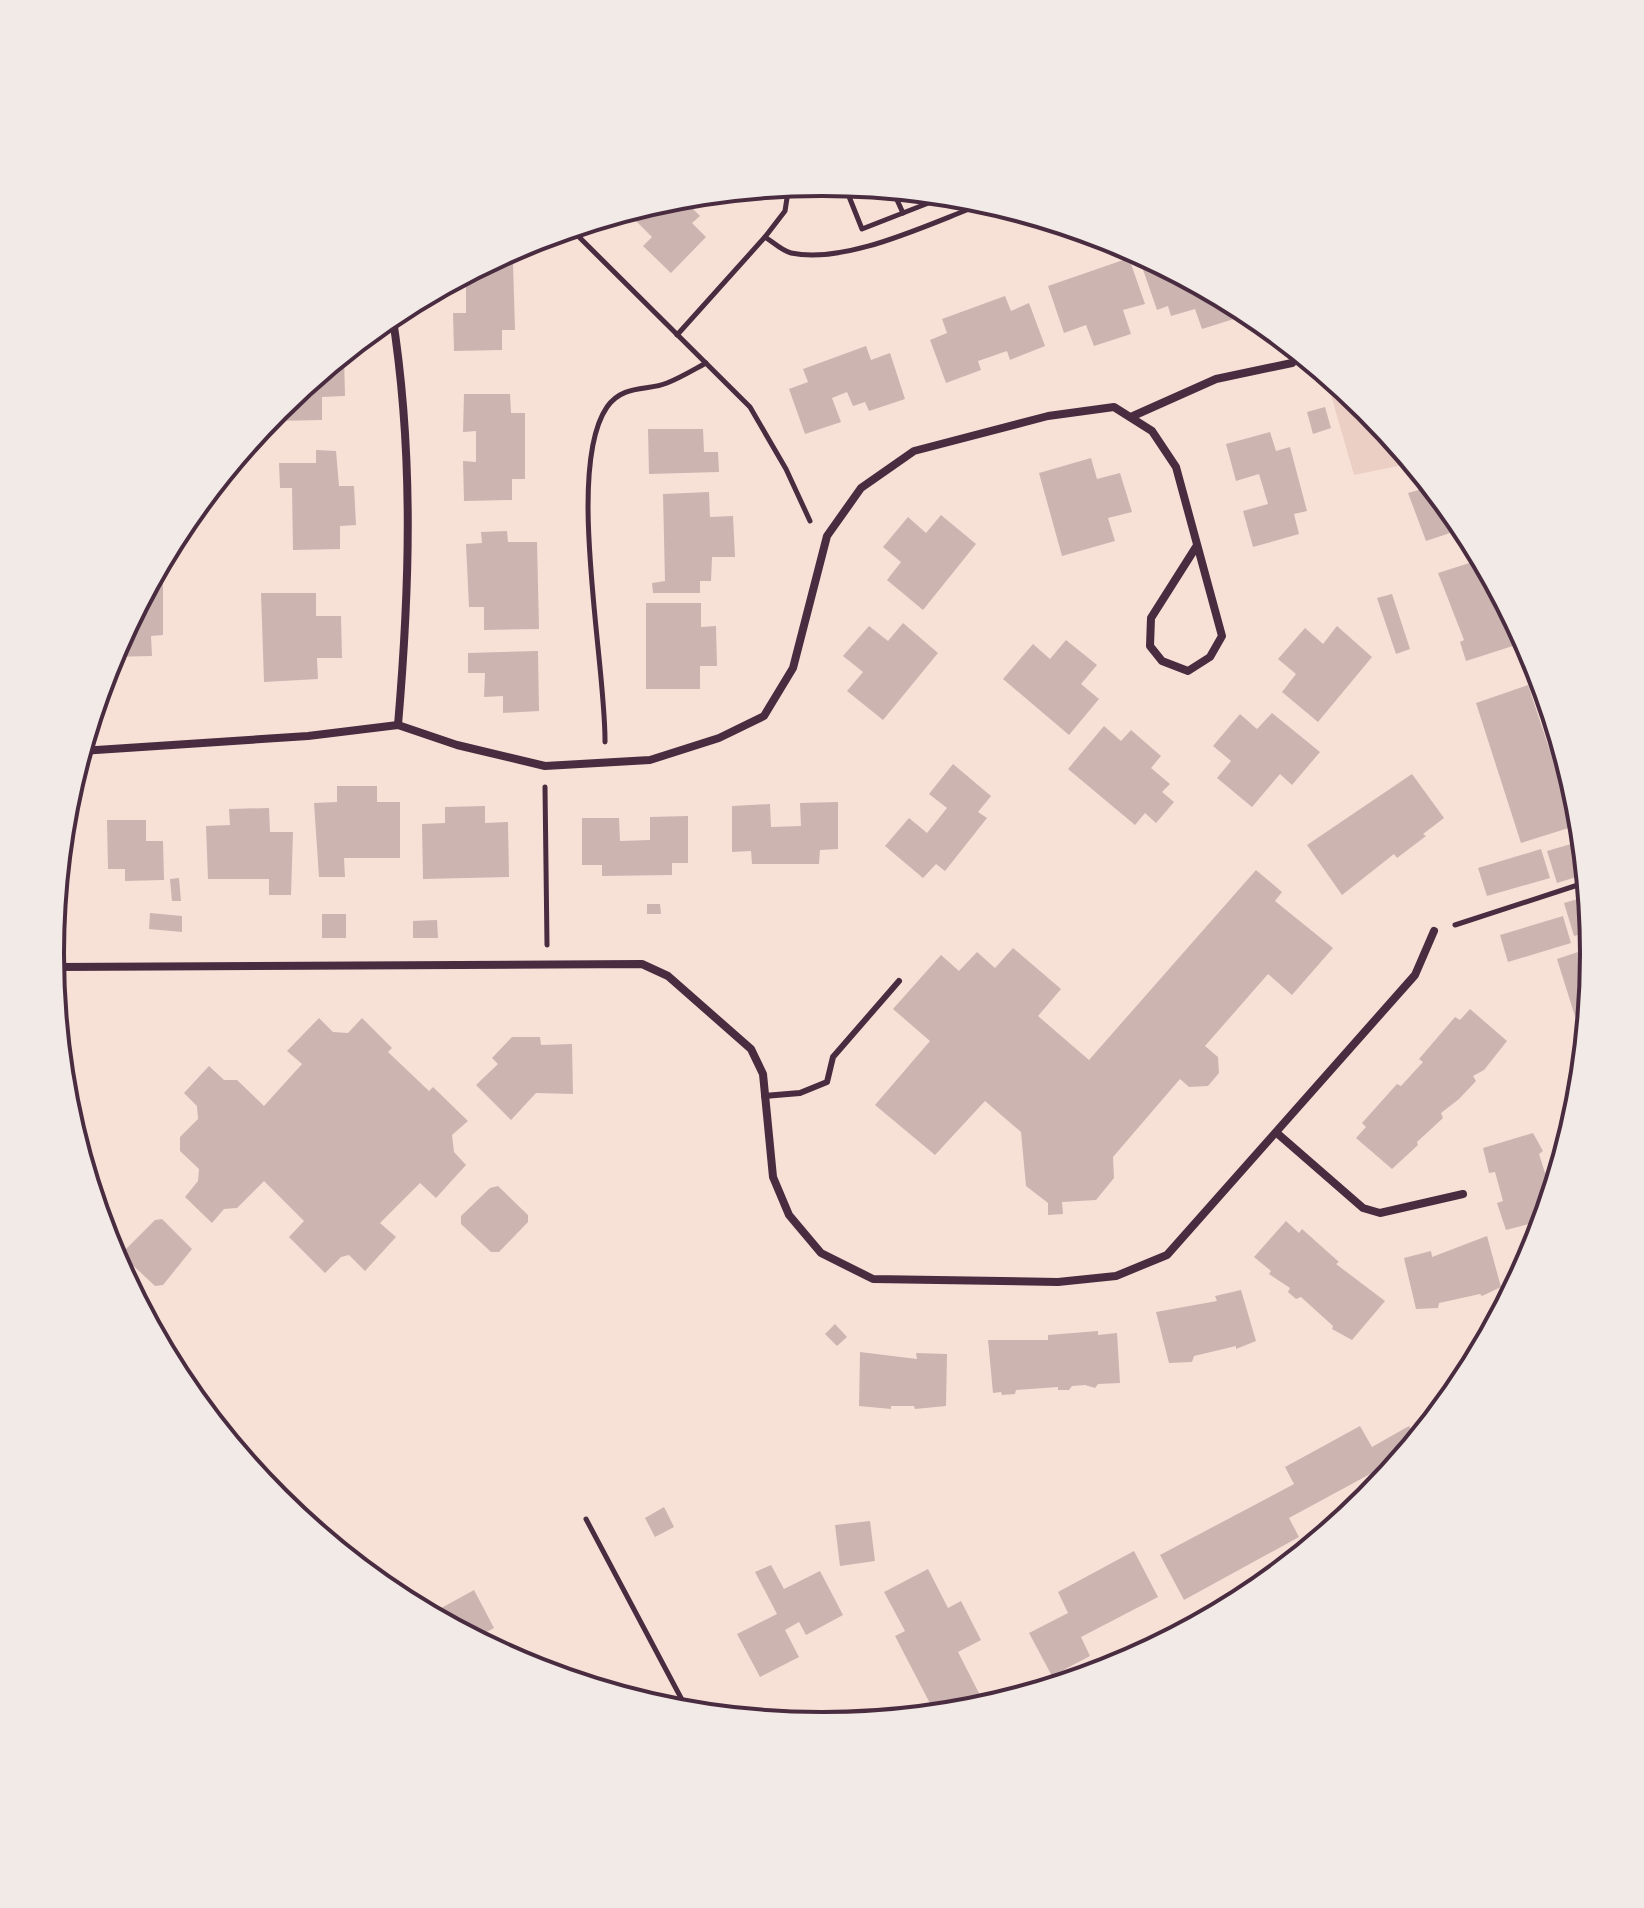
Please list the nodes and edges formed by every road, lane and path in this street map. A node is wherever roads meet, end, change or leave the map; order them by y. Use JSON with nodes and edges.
{"nodes":[{"id":1,"x":787,"y":197,"type":"edge"},
{"id":2,"x":849,"y":197,"type":"edge"},
{"id":3,"x":897,"y":200,"type":"edge"},
{"id":4,"x":928,"y":203,"type":"edge"},
{"id":5,"x":965,"y":210,"type":"edge"},
{"id":6,"x":903,"y":213,"type":"junction"},
{"id":7,"x":578,"y":236,"type":"edge"},
{"id":8,"x":765,"y":237,"type":"junction"},
{"id":9,"x":394,"y":329,"type":"edge"},
{"id":10,"x":677,"y":335,"type":"junction"},
{"id":11,"x":706,"y":363,"type":"junction"},
{"id":12,"x":1292,"y":363,"type":"dead end"},
{"id":13,"x":1133,"y":416,"type":"junction"},
{"id":14,"x":827,"y":536,"type":"junction"},
{"id":15,"x":1196,"y":547,"type":"junction"},
{"id":16,"x":398,"y":725,"type":"junction"},
{"id":17,"x":92,"y":750,"type":"edge"},
{"id":18,"x":605,"y":763,"type":"junction"},
{"id":19,"x":545,"y":766,"type":"junction"},
{"id":20,"x":1576,"y":885,"type":"edge"},
{"id":21,"x":1434,"y":931,"type":"joint"},
{"id":22,"x":547,"y":948,"type":"dead end"},
{"id":23,"x":65,"y":967,"type":"edge"},
{"id":24,"x":899,"y":981,"type":"dead end"},
{"id":25,"x":764,"y":1096,"type":"junction"},
{"id":26,"x":1278,"y":1134,"type":"junction"},
{"id":27,"x":1463,"y":1194,"type":"dead end"},
{"id":28,"x":586,"y":1519,"type":"dead end"},
{"id":29,"x":681,"y":1698,"type":"edge"}],
"edges":[{"from":1,"to":8,"type":"path"},
{"from":2,"to":6,"type":"path"},
{"from":3,"to":6,"type":"path"},
{"from":4,"to":6,"type":"path"},
{"from":5,"to":8,"type":"path"},
{"from":7,"to":10,"type":"path"},
{"from":8,"to":10,"type":"path"},
{"from":9,"to":16,"type":"street"},
{"from":10,"to":11,"type":"path"},
{"from":11,"to":14,"type":"path"},
{"from":11,"to":18,"type":"path"},
{"from":12,"to":13,"type":"street"},
{"from":13,"to":14,"type":"street"},
{"from":13,"to":15,"type":"street"},
{"from":14,"to":18,"type":"street"},
{"from":15,"to":15,"type":"street"},
{"from":16,"to":17,"type":"street"},
{"from":16,"to":19,"type":"street"},
{"from":18,"to":19,"type":"street"},
{"from":19,"to":22,"type":"path"},
{"from":20,"to":21,"type":"path"},
{"from":21,"to":26,"type":"street"},
{"from":23,"to":25,"type":"street"},
{"from":24,"to":25,"type":"lane"},
{"from":25,"to":26,"type":"street"},
{"from":26,"to":27,"type":"street"},
{"from":28,"to":29,"type":"path"}]}
